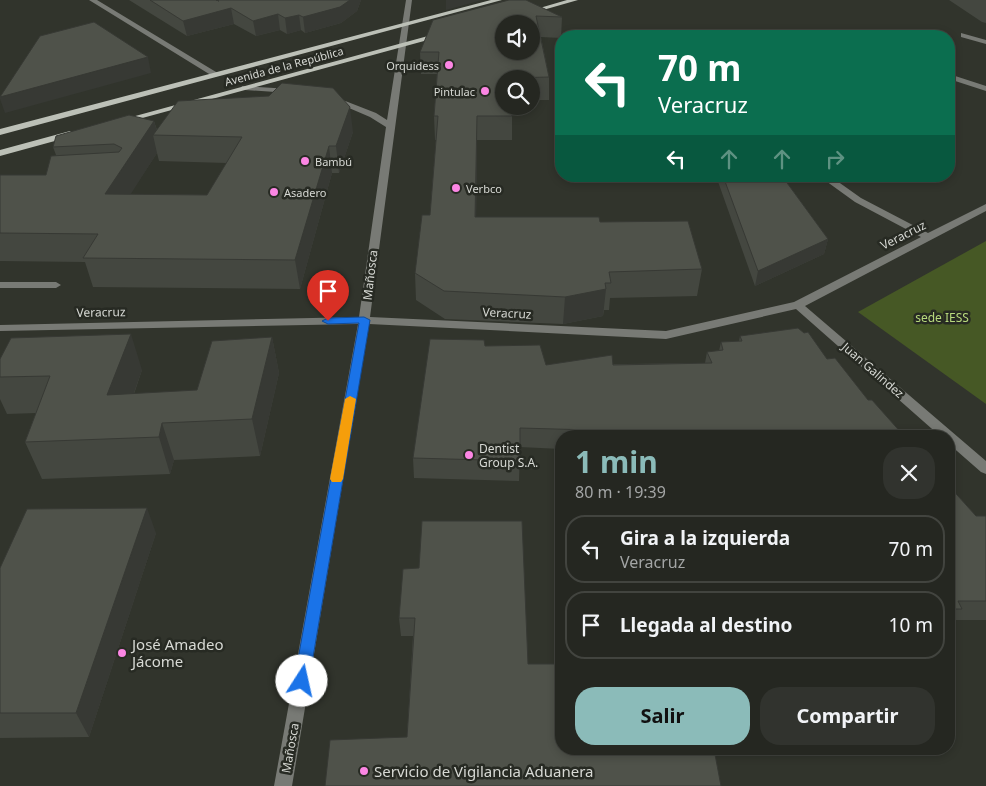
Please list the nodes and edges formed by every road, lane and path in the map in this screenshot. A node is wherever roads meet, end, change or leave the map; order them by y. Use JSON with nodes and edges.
{"nodes":[{"id":1,"x":92,"y":0,"type":"edge"},
{"id":2,"x":409,"y":0,"type":"edge"},
{"id":3,"x":499,"y":0,"type":"edge"},
{"id":4,"x":575,"y":0,"type":"edge"},
{"id":5,"x":525,"y":13,"type":"edge"},
{"id":6,"x":406,"y":24,"type":"junction"},
{"id":7,"x":448,"y":33,"type":"edge"},
{"id":8,"x":964,"y":35,"type":"dead end"},
{"id":9,"x":986,"y":42,"type":"edge"},
{"id":10,"x":403,"y":45,"type":"junction"},
{"id":11,"x":218,"y":75,"type":"junction"},
{"id":12,"x":955,"y":78,"type":"edge"},
{"id":13,"x":245,"y":88,"type":"junction"},
{"id":14,"x":986,"y":89,"type":"edge"},
{"id":15,"x":295,"y":92,"type":"edge"},
{"id":16,"x":321,"y":96,"type":"edge"},
{"id":17,"x":113,"y":123,"type":"edge"},
{"id":18,"x":390,"y":126,"type":"junction"},
{"id":19,"x":0,"y":132,"type":"edge"},
{"id":20,"x":76,"y":133,"type":"edge"},
{"id":21,"x":0,"y":153,"type":"edge"},
{"id":22,"x":832,"y":182,"type":"edge"},
{"id":23,"x":986,"y":207,"type":"edge"},
{"id":24,"x":928,"y":237,"type":"junction"},
{"id":25,"x":0,"y":285,"type":"edge"},
{"id":26,"x":56,"y":285,"type":"dead end"},
{"id":27,"x":798,"y":305,"type":"junction"},
{"id":28,"x":364,"y":320,"type":"junction"},
{"id":29,"x":0,"y":328,"type":"edge"},
{"id":30,"x":941,"y":430,"type":"edge"},
{"id":31,"x":955,"y":442,"type":"edge"},
{"id":32,"x":986,"y":469,"type":"edge"},
{"id":33,"x":283,"y":786,"type":"edge"}],
"edges":[{"from":1,"to":11,"type":"street"},
{"from":2,"to":6,"type":"street","name":"Mañosca"},
{"from":3,"to":6,"type":"main road","name":"Avenida de la República"},
{"from":4,"to":5,"type":"main road"},
{"from":6,"to":10,"type":"street","name":"Mañosca"},
{"from":6,"to":11,"type":"main road","name":"Avenida de la República"},
{"from":7,"to":10,"type":"main road","name":"Avenida de la República"},
{"from":8,"to":9,"type":"street"},
{"from":10,"to":13,"type":"main road","name":"Avenida de la República"},
{"from":10,"to":18,"type":"street","name":"Mañosca"},
{"from":11,"to":19,"type":"main road","name":"Avenida de la República"},
{"from":12,"to":14,"type":"street"},
{"from":13,"to":15,"type":"street"},
{"from":13,"to":17,"type":"main road","name":"Avenida de la República"},
{"from":16,"to":18,"type":"street"},
{"from":18,"to":28,"type":"street","name":"Mañosca"},
{"from":20,"to":21,"type":"main road"},
{"from":22,"to":24,"type":"street"},
{"from":23,"to":24,"type":"street","name":"Veracruz"},
{"from":24,"to":27,"type":"street","name":"Veracruz"},
{"from":25,"to":26,"type":"street"},
{"from":27,"to":28,"type":"street","name":"Veracruz"},
{"from":27,"to":30,"type":"street","name":"Juan Galindez"},
{"from":28,"to":29,"type":"street","name":"Veracruz"},
{"from":28,"to":33,"type":"street","name":"Mañosca"},
{"from":31,"to":32,"type":"street","name":"Juan Galindez"}]}
